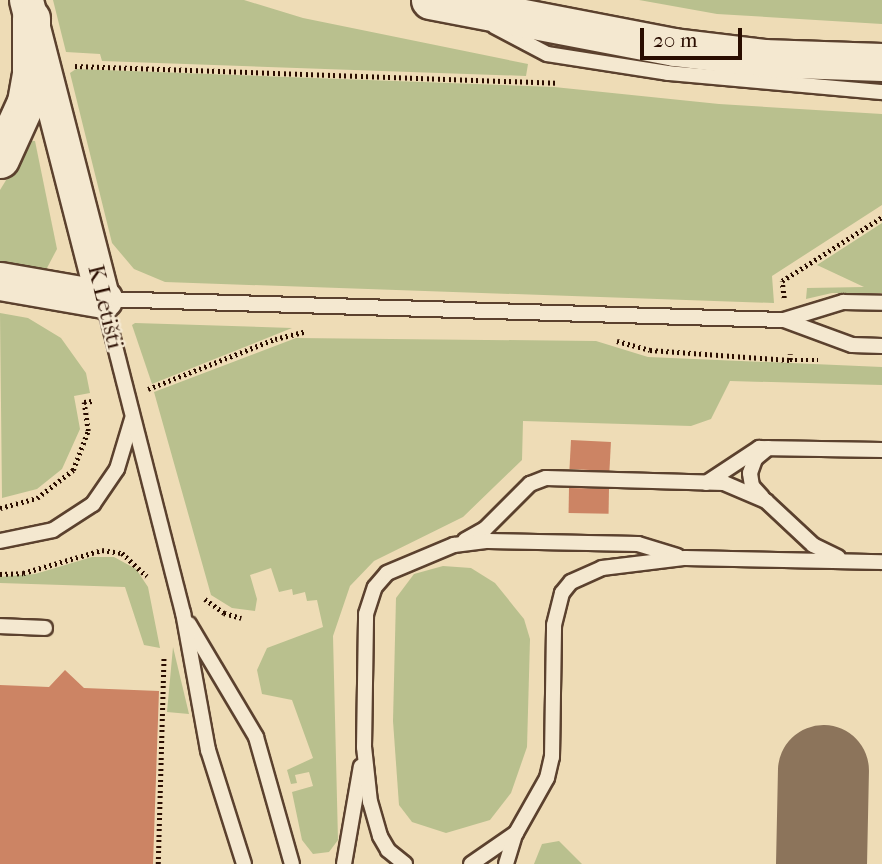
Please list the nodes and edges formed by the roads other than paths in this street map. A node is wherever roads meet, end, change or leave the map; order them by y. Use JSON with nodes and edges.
{"nodes":[{"id":1,"x":443,"y":3,"type":"edge"},
{"id":2,"x":553,"y":8,"type":"dead end"},
{"id":3,"x":28,"y":9,"type":"edge"},
{"id":4,"x":586,"y":32,"type":"junction"},
{"id":5,"x":872,"y":64,"type":"edge"},
{"id":6,"x":882,"y":92,"type":"edge"},
{"id":7,"x":0,"y":159,"type":"edge"},
{"id":8,"x":0,"y":281,"type":"edge"},
{"id":9,"x":103,"y":299,"type":"junction"},
{"id":10,"x":0,"y":301,"type":"edge"},
{"id":11,"x":882,"y":303,"type":"edge"},
{"id":12,"x":784,"y":320,"type":"junction"},
{"id":13,"x":882,"y":346,"type":"edge"},
{"id":14,"x":133,"y":417,"type":"junction"},
{"id":15,"x":769,"y":447,"type":"junction"},
{"id":16,"x":882,"y":450,"type":"edge"},
{"id":17,"x":706,"y":483,"type":"junction"},
{"id":18,"x":766,"y":501,"type":"junction"},
{"id":19,"x":0,"y":541,"type":"edge"},
{"id":20,"x":454,"y":545,"type":"junction"},
{"id":21,"x":685,"y":558,"type":"junction"},
{"id":22,"x":856,"y":562,"type":"junction"},
{"id":23,"x":882,"y":562,"type":"edge"},
{"id":24,"x":183,"y":614,"type":"junction"},
{"id":25,"x":0,"y":626,"type":"edge"},
{"id":26,"x":45,"y":628,"type":"dead end"},
{"id":27,"x":364,"y":747,"type":"junction"},
{"id":28,"x":516,"y":833,"type":"junction"},
{"id":29,"x":244,"y":864,"type":"edge"},
{"id":30,"x":292,"y":864,"type":"edge"},
{"id":31,"x":344,"y":864,"type":"edge"},
{"id":32,"x":405,"y":864,"type":"edge"},
{"id":33,"x":471,"y":864,"type":"edge"},
{"id":34,"x":506,"y":864,"type":"edge"}],
"edges":[{"from":1,"to":4,"type":"main road"},
{"from":1,"to":6,"type":"lane"},
{"from":2,"to":4,"type":"lane"},
{"from":3,"to":7,"type":"main road"},
{"from":3,"to":9,"type":"street","name":"K Letišti"},
{"from":4,"to":5,"type":"main road"},
{"from":8,"to":9,"type":"main road"},
{"from":9,"to":10,"type":"main road"},
{"from":9,"to":12,"type":"lane"},
{"from":9,"to":14,"type":"lane","name":"K Letišti"},
{"from":11,"to":12,"type":"lane"},
{"from":12,"to":13,"type":"lane"},
{"from":14,"to":19,"type":"lane"},
{"from":14,"to":24,"type":"lane","name":"K Letišti"},
{"from":15,"to":16,"type":"lane"},
{"from":15,"to":17,"type":"lane"},
{"from":15,"to":18,"type":"lane"},
{"from":17,"to":18,"type":"lane"},
{"from":17,"to":20,"type":"lane"},
{"from":18,"to":22,"type":"lane"},
{"from":20,"to":21,"type":"lane"},
{"from":20,"to":27,"type":"lane"},
{"from":21,"to":22,"type":"lane"},
{"from":21,"to":28,"type":"lane"},
{"from":22,"to":23,"type":"lane"},
{"from":24,"to":29,"type":"lane"},
{"from":24,"to":30,"type":"lane"},
{"from":25,"to":26,"type":"lane"},
{"from":27,"to":31,"type":"lane"},
{"from":27,"to":32,"type":"lane"},
{"from":28,"to":33,"type":"lane"},
{"from":28,"to":34,"type":"lane"}]}
